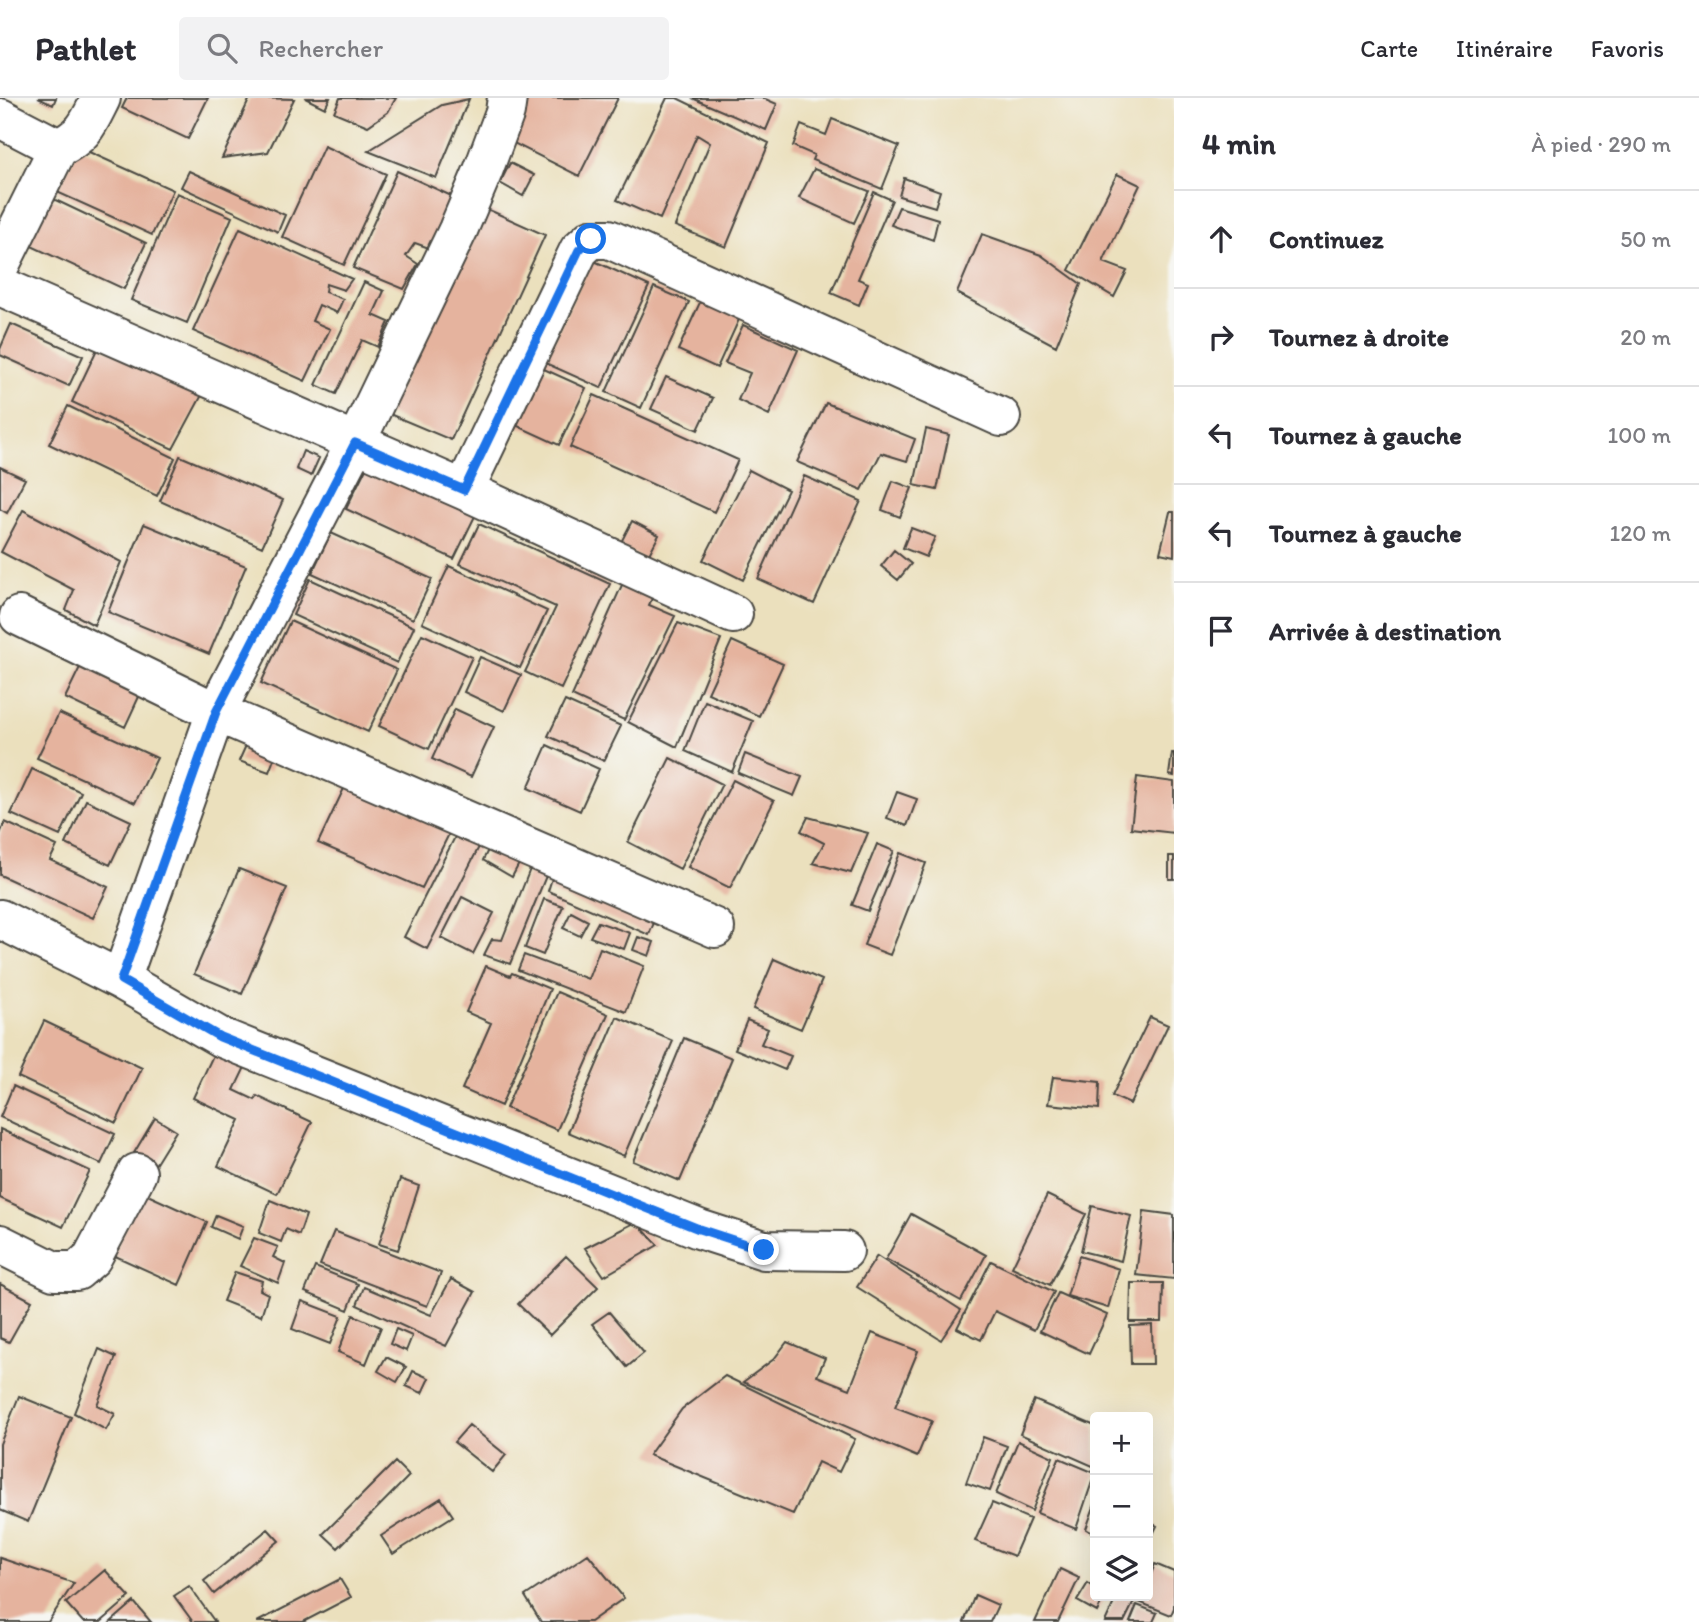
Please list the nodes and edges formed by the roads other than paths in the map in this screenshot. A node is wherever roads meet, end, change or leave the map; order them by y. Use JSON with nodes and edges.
{"nodes":[{"id":1,"x":101,"y":98,"type":"edge"},
{"id":2,"x":507,"y":98,"type":"edge"},
{"id":3,"x":0,"y":118,"type":"edge"},
{"id":4,"x":58,"y":148,"type":"junction"},
{"id":5,"x":0,"y":265,"type":"edge"},
{"id":6,"x":0,"y":286,"type":"edge"},
{"id":7,"x":1002,"y":417,"type":"dead end"},
{"id":8,"x":355,"y":443,"type":"junction"},
{"id":9,"x":464,"y":490,"type":"junction"},
{"id":10,"x":733,"y":614,"type":"dead end"},
{"id":11,"x":19,"y":616,"type":"dead end"},
{"id":12,"x":216,"y":712,"type":"junction"},
{"id":13,"x":0,"y":919,"type":"edge"},
{"id":14,"x":715,"y":928,"type":"dead end"},
{"id":15,"x":121,"y":980,"type":"junction"},
{"id":16,"x":137,"y":1173,"type":"dead end"},
{"id":17,"x":0,"y":1244,"type":"edge"},
{"id":18,"x":845,"y":1251,"type":"dead end"}],
"edges":[{"from":1,"to":4,"type":"street"},
{"from":2,"to":8,"type":"street"},
{"from":3,"to":4,"type":"street"},
{"from":4,"to":5,"type":"street"},
{"from":6,"to":8,"type":"street"},
{"from":7,"to":9,"type":"street"},
{"from":8,"to":9,"type":"street"},
{"from":8,"to":12,"type":"street"},
{"from":9,"to":10,"type":"street"},
{"from":11,"to":12,"type":"street"},
{"from":12,"to":14,"type":"street"},
{"from":12,"to":15,"type":"street"},
{"from":13,"to":15,"type":"street"},
{"from":15,"to":18,"type":"street"},
{"from":16,"to":17,"type":"street"}]}
